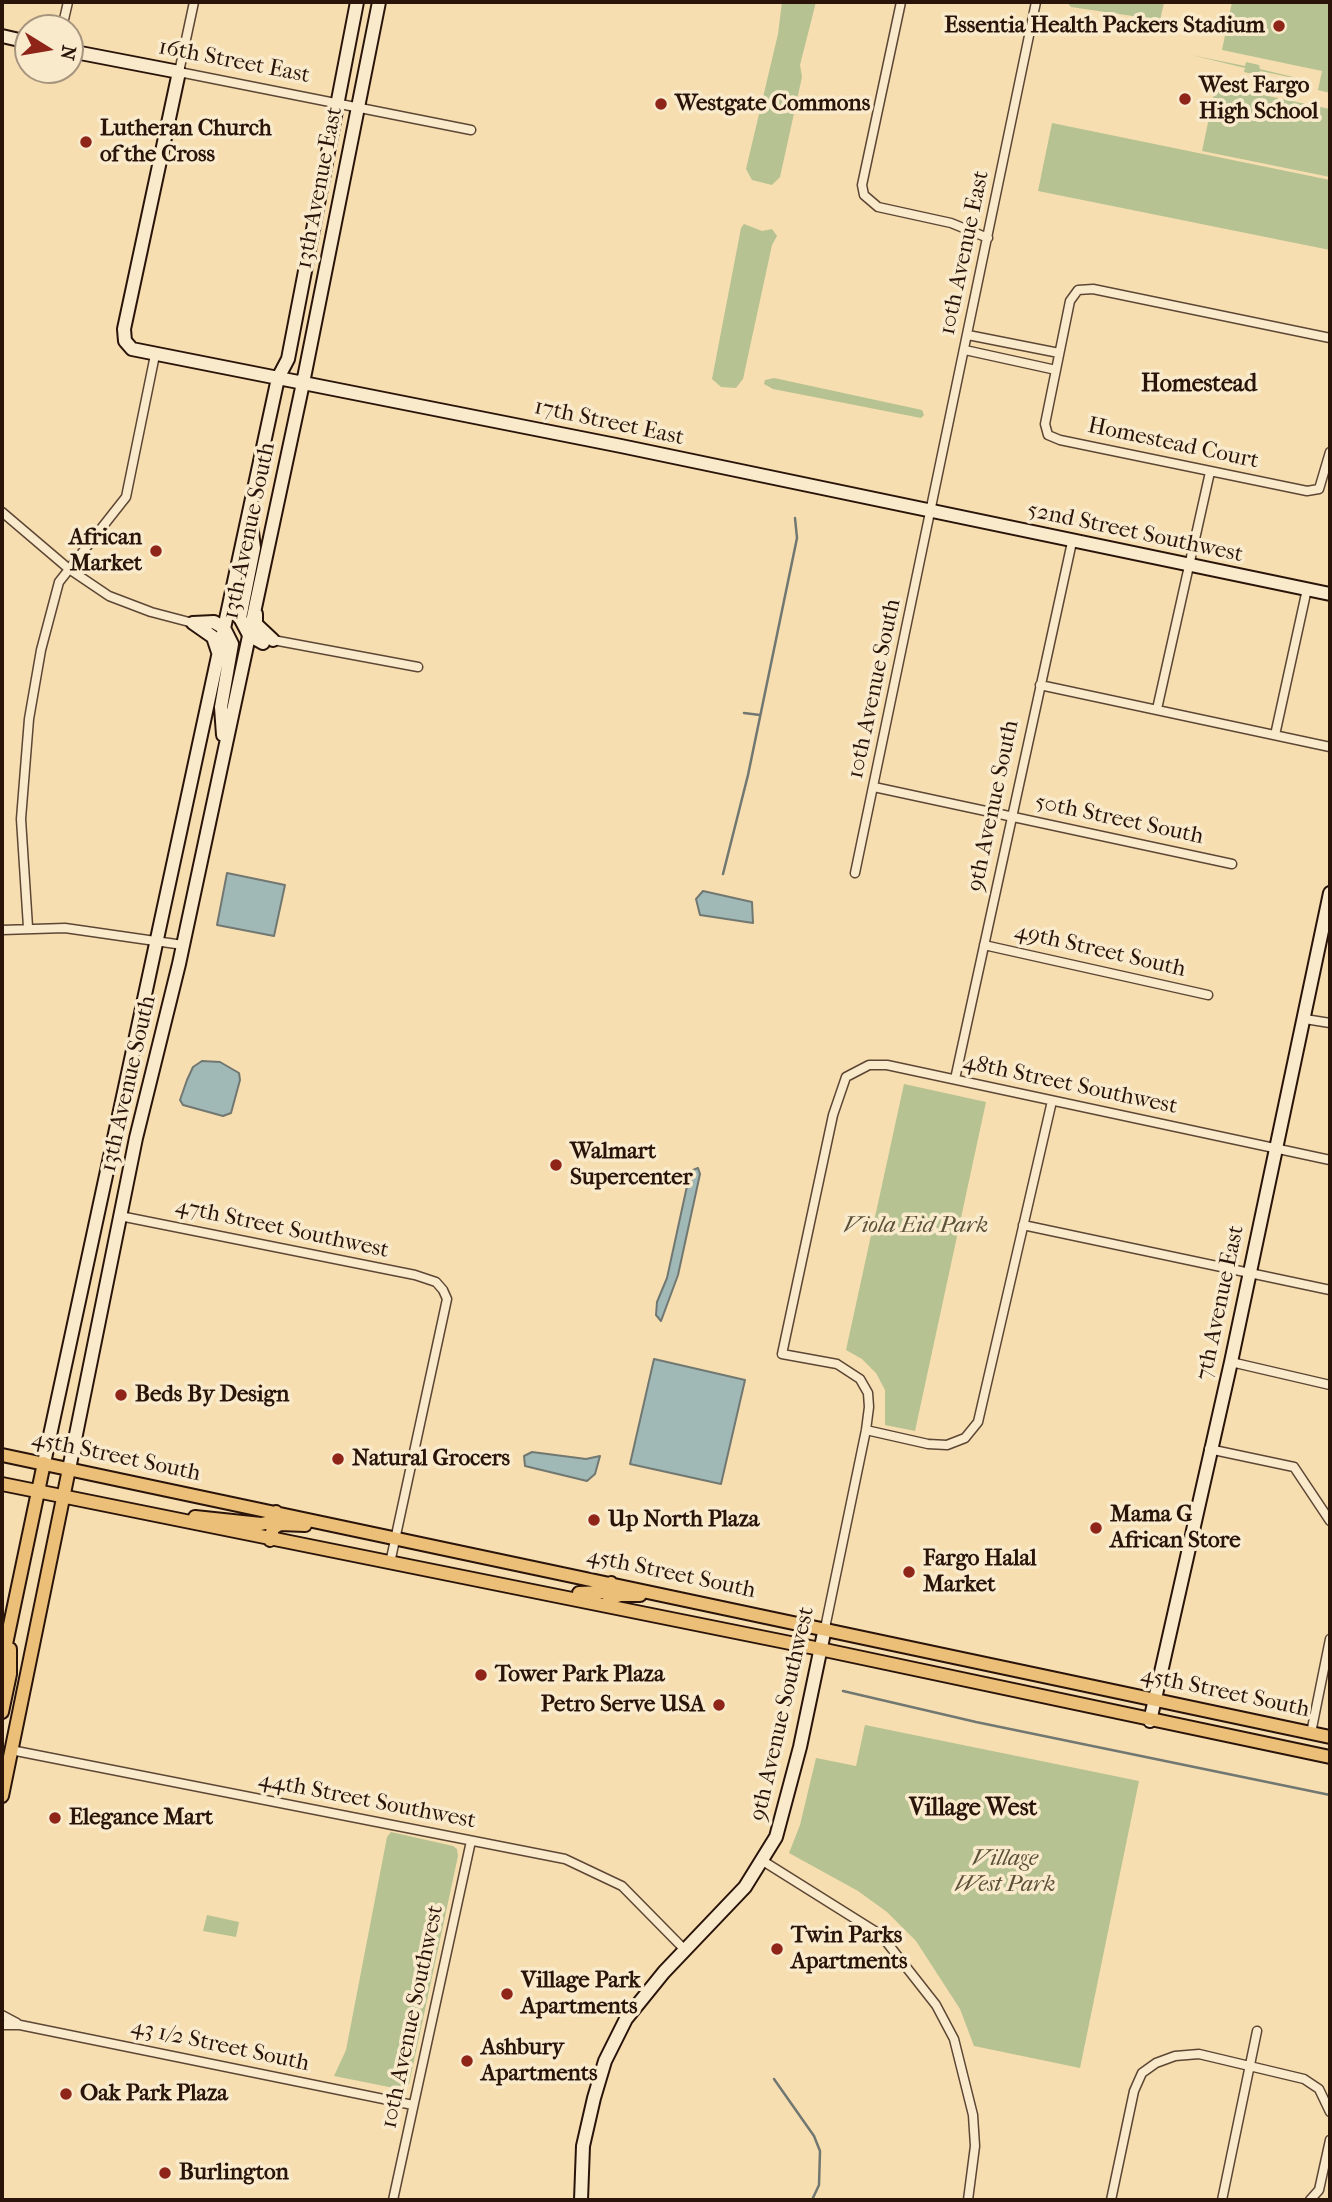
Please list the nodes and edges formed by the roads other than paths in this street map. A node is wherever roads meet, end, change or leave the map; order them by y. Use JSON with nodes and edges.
{"nodes":[{"id":1,"x":194,"y":2,"type":"edge"},
{"id":2,"x":358,"y":2,"type":"edge"},
{"id":3,"x":379,"y":2,"type":"edge"},
{"id":4,"x":901,"y":2,"type":"edge"},
{"id":5,"x":1037,"y":2,"type":"edge"},
{"id":6,"x":84,"y":54,"type":"edge"},
{"id":7,"x":179,"y":72,"type":"junction"},
{"id":8,"x":336,"y":104,"type":"junction"},
{"id":9,"x":356,"y":107,"type":"junction"},
{"id":10,"x":471,"y":130,"type":"dead end"},
{"id":11,"x":988,"y":239,"type":"junction"},
{"id":12,"x":968,"y":335,"type":"junction"},
{"id":13,"x":1330,"y":338,"type":"edge"},
{"id":14,"x":965,"y":350,"type":"junction"},
{"id":15,"x":1059,"y":353,"type":"junction"},
{"id":16,"x":155,"y":355,"type":"junction"},
{"id":17,"x":1056,"y":370,"type":"junction"},
{"id":18,"x":278,"y":378,"type":"junction"},
{"id":19,"x":303,"y":383,"type":"junction"},
{"id":20,"x":1330,"y":452,"type":"edge"},
{"id":21,"x":1210,"y":472,"type":"junction"},
{"id":22,"x":2,"y":512,"type":"edge"},
{"id":23,"x":249,"y":513,"type":"junction"},
{"id":24,"x":932,"y":513,"type":"junction"},
{"id":25,"x":1072,"y":542,"type":"junction"},
{"id":26,"x":1190,"y":566,"type":"junction"},
{"id":27,"x":69,"y":569,"type":"junction"},
{"id":28,"x":1307,"y":589,"type":"junction"},
{"id":29,"x":1330,"y":594,"type":"edge"},
{"id":30,"x":256,"y":607,"type":"junction"},
{"id":31,"x":193,"y":623,"type":"junction"},
{"id":32,"x":219,"y":625,"type":"junction"},
{"id":33,"x":249,"y":635,"type":"junction"},
{"id":34,"x":268,"y":641,"type":"junction"},
{"id":35,"x":218,"y":656,"type":"junction"},
{"id":36,"x":243,"y":664,"type":"junction"},
{"id":37,"x":418,"y":667,"type":"dead end"},
{"id":38,"x":1040,"y":685,"type":"junction"},
{"id":39,"x":1157,"y":709,"type":"junction"},
{"id":40,"x":1275,"y":735,"type":"junction"},
{"id":41,"x":1330,"y":747,"type":"edge"},
{"id":42,"x":224,"y":754,"type":"junction"},
{"id":43,"x":874,"y":787,"type":"junction"},
{"id":44,"x":1012,"y":816,"type":"junction"},
{"id":45,"x":1232,"y":864,"type":"dead end"},
{"id":46,"x":855,"y":873,"type":"dead end"},
{"id":47,"x":1330,"y":893,"type":"edge"},
{"id":48,"x":28,"y":928,"type":"junction"},
{"id":49,"x":2,"y":930,"type":"edge"},
{"id":50,"x":158,"y":940,"type":"junction"},
{"id":51,"x":183,"y":945,"type":"junction"},
{"id":52,"x":984,"y":945,"type":"junction"},
{"id":53,"x":1208,"y":995,"type":"dead end"},
{"id":54,"x":1305,"y":1019,"type":"junction"},
{"id":55,"x":1330,"y":1023,"type":"edge"},
{"id":56,"x":955,"y":1079,"type":"junction"},
{"id":57,"x":124,"y":1097,"type":"junction"},
{"id":58,"x":1052,"y":1101,"type":"junction"},
{"id":59,"x":1276,"y":1149,"type":"junction"},
{"id":60,"x":1330,"y":1160,"type":"edge"},
{"id":61,"x":120,"y":1216,"type":"junction"},
{"id":62,"x":1023,"y":1225,"type":"junction"},
{"id":63,"x":1249,"y":1273,"type":"junction"},
{"id":64,"x":1330,"y":1290,"type":"edge"},
{"id":65,"x":1230,"y":1362,"type":"junction"},
{"id":66,"x":1330,"y":1385,"type":"edge"},
{"id":67,"x":866,"y":1430,"type":"junction"},
{"id":68,"x":1209,"y":1449,"type":"junction"},
{"id":69,"x":2,"y":1455,"type":"edge"},
{"id":70,"x":44,"y":1463,"type":"junction"},
{"id":71,"x":69,"y":1469,"type":"junction"},
{"id":72,"x":2,"y":1484,"type":"edge"},
{"id":73,"x":39,"y":1492,"type":"junction"},
{"id":74,"x":63,"y":1498,"type":"junction"},
{"id":75,"x":276,"y":1512,"type":"junction"},
{"id":76,"x":154,"y":1516,"type":"junction"},
{"id":77,"x":1330,"y":1521,"type":"edge"},
{"id":78,"x":346,"y":1527,"type":"junction"},
{"id":79,"x":396,"y":1537,"type":"junction"},
{"id":80,"x":270,"y":1540,"type":"junction"},
{"id":81,"x":390,"y":1563,"type":"junction"},
{"id":82,"x":611,"y":1583,"type":"junction"},
{"id":83,"x":492,"y":1584,"type":"junction"},
{"id":84,"x":606,"y":1605,"type":"junction"},
{"id":85,"x":724,"y":1606,"type":"junction"},
{"id":86,"x":11,"y":1621,"type":"junction"},
{"id":87,"x":825,"y":1628,"type":"junction"},
{"id":88,"x":1330,"y":1639,"type":"edge"},
{"id":89,"x":820,"y":1649,"type":"junction"},
{"id":90,"x":2,"y":1663,"type":"edge"},
{"id":91,"x":1154,"y":1700,"type":"junction"},
{"id":92,"x":2,"y":1712,"type":"edge"},
{"id":93,"x":1150,"y":1721,"type":"junction"},
{"id":94,"x":1311,"y":1733,"type":"junction"},
{"id":95,"x":1330,"y":1737,"type":"edge"},
{"id":96,"x":6,"y":1749,"type":"edge"},
{"id":97,"x":1330,"y":1757,"type":"edge"},
{"id":98,"x":2,"y":1796,"type":"edge"},
{"id":99,"x":471,"y":1841,"type":"junction"},
{"id":100,"x":763,"y":1861,"type":"junction"},
{"id":101,"x":686,"y":1951,"type":"junction"},
{"id":102,"x":2,"y":2015,"type":"edge"},
{"id":103,"x":2,"y":2025,"type":"edge"},
{"id":104,"x":20,"y":2025,"type":"junction"},
{"id":105,"x":1257,"y":2031,"type":"dead end"},
{"id":106,"x":1249,"y":2066,"type":"junction"},
{"id":107,"x":413,"y":2105,"type":"junction"},
{"id":108,"x":1330,"y":2112,"type":"edge"},
{"id":109,"x":1330,"y":2140,"type":"edge"},
{"id":110,"x":393,"y":2200,"type":"edge"},
{"id":111,"x":581,"y":2200,"type":"edge"},
{"id":112,"x":968,"y":2200,"type":"edge"},
{"id":113,"x":1111,"y":2200,"type":"edge"},
{"id":114,"x":1222,"y":2200,"type":"edge"},
{"id":115,"x":1310,"y":2200,"type":"edge"}],
"edges":[{"from":1,"to":7,"type":"street"},
{"from":2,"to":8,"type":"main road","name":"13th Avenue East"},
{"from":3,"to":9,"type":"main road","name":"13th Avenue East"},
{"from":4,"to":11,"type":"street"},
{"from":5,"to":11,"type":"street","name":"10th Avenue East"},
{"from":6,"to":7,"type":"main road","name":"16th Street East"},
{"from":7,"to":8,"type":"street","name":"16th Street East"},
{"from":7,"to":16,"type":"main road","name":"17th Street East"},
{"from":8,"to":9,"type":"street","name":"16th Street East"},
{"from":8,"to":18,"type":"main road","name":"13th Avenue East"},
{"from":9,"to":10,"type":"street","name":"16th Street East"},
{"from":9,"to":19,"type":"main road","name":"13th Avenue East"},
{"from":11,"to":12,"type":"street","name":"10th Avenue East"},
{"from":12,"to":14,"type":"street","name":"10th Avenue East"},
{"from":12,"to":15,"type":"street"},
{"from":13,"to":15,"type":"street","name":"Homestead Court"},
{"from":14,"to":17,"type":"street"},
{"from":14,"to":24,"type":"street","name":"10th Avenue East"},
{"from":15,"to":17,"type":"street","name":"Homestead Court"},
{"from":16,"to":18,"type":"main road","name":"17th Street East"},
{"from":16,"to":27,"type":"street"},
{"from":17,"to":21,"type":"street","name":"Homestead Court"},
{"from":18,"to":19,"type":"main road","name":"17th Street East"},
{"from":18,"to":23,"type":"main road","name":"13th Avenue South"},
{"from":19,"to":24,"type":"main road","name":"17th Street East"},
{"from":19,"to":30,"type":"main road","name":"13th Avenue South"},
{"from":20,"to":21,"type":"street","name":"Homestead Court"},
{"from":21,"to":26,"type":"street"},
{"from":22,"to":27,"type":"street"},
{"from":23,"to":32,"type":"main road","name":"13th Avenue South"},
{"from":23,"to":33,"type":"main road"},
{"from":24,"to":25,"type":"main road","name":"52nd Street Southwest"},
{"from":24,"to":43,"type":"street","name":"10th Avenue South"},
{"from":25,"to":26,"type":"main road","name":"52nd Street Southwest"},
{"from":25,"to":38,"type":"street","name":"9th Avenue South"},
{"from":26,"to":28,"type":"main road","name":"52nd Street Southwest"},
{"from":26,"to":39,"type":"street"},
{"from":27,"to":31,"type":"street"},
{"from":27,"to":48,"type":"street"},
{"from":28,"to":29,"type":"main road","name":"52nd Street Southwest"},
{"from":28,"to":40,"type":"street"},
{"from":30,"to":33,"type":"main road","name":"13th Avenue South"},
{"from":30,"to":34,"type":"main road"},
{"from":31,"to":32,"type":"main road"},
{"from":31,"to":35,"type":"main road"},
{"from":32,"to":35,"type":"main road","name":"13th Avenue South"},
{"from":32,"to":42,"type":"main road"},
{"from":33,"to":34,"type":"main road"},
{"from":33,"to":36,"type":"main road","name":"13th Avenue South"},
{"from":34,"to":36,"type":"main road"},
{"from":34,"to":37,"type":"street"},
{"from":35,"to":50,"type":"main road","name":"13th Avenue South"},
{"from":36,"to":42,"type":"main road","name":"13th Avenue South"},
{"from":38,"to":39,"type":"street"},
{"from":38,"to":44,"type":"street","name":"9th Avenue South"},
{"from":39,"to":40,"type":"street"},
{"from":40,"to":41,"type":"street"},
{"from":42,"to":51,"type":"main road","name":"13th Avenue South"},
{"from":43,"to":44,"type":"street","name":"50th Street South"},
{"from":43,"to":46,"type":"street","name":"10th Avenue South"},
{"from":44,"to":45,"type":"street","name":"50th Street South"},
{"from":44,"to":52,"type":"street","name":"9th Avenue South"},
{"from":47,"to":54,"type":"main road","name":"7th Avenue East"},
{"from":48,"to":49,"type":"street"},
{"from":48,"to":50,"type":"street"},
{"from":50,"to":51,"type":"street"},
{"from":50,"to":57,"type":"main road","name":"13th Avenue South"},
{"from":51,"to":61,"type":"main road","name":"13th Avenue South"},
{"from":52,"to":53,"type":"street","name":"49th Street South"},
{"from":52,"to":56,"type":"street","name":"9th Avenue South"},
{"from":54,"to":55,"type":"street"},
{"from":54,"to":59,"type":"main road","name":"7th Avenue East"},
{"from":56,"to":58,"type":"street","name":"48th Street Southwest"},
{"from":56,"to":67,"type":"street","name":"48th Street Southwest"},
{"from":57,"to":61,"type":"main road"},
{"from":57,"to":70,"type":"main road","name":"13th Avenue South"},
{"from":58,"to":59,"type":"street","name":"48th Street Southwest"},
{"from":58,"to":62,"type":"street"},
{"from":59,"to":60,"type":"street","name":"48th Street Southwest"},
{"from":59,"to":63,"type":"main road","name":"7th Avenue East"},
{"from":61,"to":71,"type":"main road","name":"13th Avenue South"},
{"from":61,"to":79,"type":"street","name":"47th Street Southwest"},
{"from":62,"to":63,"type":"street"},
{"from":62,"to":67,"type":"street"},
{"from":63,"to":64,"type":"street"},
{"from":63,"to":65,"type":"main road","name":"7th Avenue East"},
{"from":65,"to":66,"type":"street"},
{"from":65,"to":68,"type":"main road","name":"7th Avenue East"},
{"from":67,"to":87,"type":"street","name":"9th Avenue Southwest"},
{"from":68,"to":77,"type":"street"},
{"from":68,"to":91,"type":"main road","name":"7th Avenue East"},
{"from":69,"to":70,"type":"main road","name":"45th Street South"},
{"from":70,"to":71,"type":"main road","name":"45th Street South"},
{"from":70,"to":73,"type":"main road","name":"13th Avenue South"},
{"from":71,"to":74,"type":"main road","name":"13th Avenue South"},
{"from":71,"to":75,"type":"main road","name":"45th Street South"},
{"from":72,"to":73,"type":"main road","name":"45th Street South"},
{"from":73,"to":74,"type":"main road","name":"45th Street South"},
{"from":73,"to":86,"type":"main road","name":"13th Avenue South"},
{"from":74,"to":76,"type":"main road","name":"45th Street South"},
{"from":74,"to":96,"type":"main road","name":"13th Avenue South"},
{"from":75,"to":76,"type":"main road"},
{"from":75,"to":78,"type":"main road","name":"45th Street South"},
{"from":76,"to":80,"type":"main road","name":"45th Street South"},
{"from":78,"to":79,"type":"main road","name":"45th Street South"},
{"from":78,"to":80,"type":"main road"},
{"from":79,"to":81,"type":"street"},
{"from":79,"to":82,"type":"main road","name":"45th Street South"},
{"from":80,"to":81,"type":"main road","name":"45th Street South"},
{"from":81,"to":83,"type":"main road","name":"45th Street South"},
{"from":82,"to":83,"type":"main road"},
{"from":82,"to":85,"type":"main road","name":"45th Street South"},
{"from":83,"to":84,"type":"main road","name":"45th Street South"},
{"from":84,"to":85,"type":"main road"},
{"from":84,"to":89,"type":"main road","name":"45th Street South"},
{"from":85,"to":87,"type":"main road","name":"45th Street South"},
{"from":86,"to":90,"type":"main road","name":"13th Avenue South"},
{"from":86,"to":92,"type":"main road"},
{"from":87,"to":89,"type":"main road","name":"9th Avenue Southwest"},
{"from":87,"to":91,"type":"main road","name":"45th Street South"},
{"from":88,"to":94,"type":"street"},
{"from":89,"to":93,"type":"main road","name":"45th Street South"},
{"from":89,"to":100,"type":"main road","name":"9th Avenue Southwest"},
{"from":91,"to":93,"type":"main road","name":"7th Avenue East"},
{"from":91,"to":94,"type":"main road","name":"45th Street South"},
{"from":93,"to":97,"type":"main road","name":"45th Street South"},
{"from":94,"to":95,"type":"main road","name":"45th Street South"},
{"from":96,"to":98,"type":"main road","name":"13th Avenue South"},
{"from":96,"to":99,"type":"street","name":"44th Street Southwest"},
{"from":99,"to":101,"type":"street","name":"44th Street Southwest"},
{"from":99,"to":107,"type":"street","name":"10th Avenue Southwest"},
{"from":100,"to":101,"type":"main road","name":"9th Avenue Southwest"},
{"from":100,"to":112,"type":"street"},
{"from":101,"to":111,"type":"main road","name":"9th Avenue Southwest"},
{"from":102,"to":104,"type":"street","name":"43 1/2 Street South"},
{"from":103,"to":104,"type":"street","name":"43 1/2 Street South"},
{"from":104,"to":107,"type":"street","name":"43 1/2 Street South"},
{"from":105,"to":106,"type":"street"},
{"from":106,"to":108,"type":"street"},
{"from":106,"to":113,"type":"street"},
{"from":106,"to":114,"type":"street"},
{"from":107,"to":110,"type":"street","name":"10th Avenue Southwest"},
{"from":109,"to":115,"type":"street"}]}
